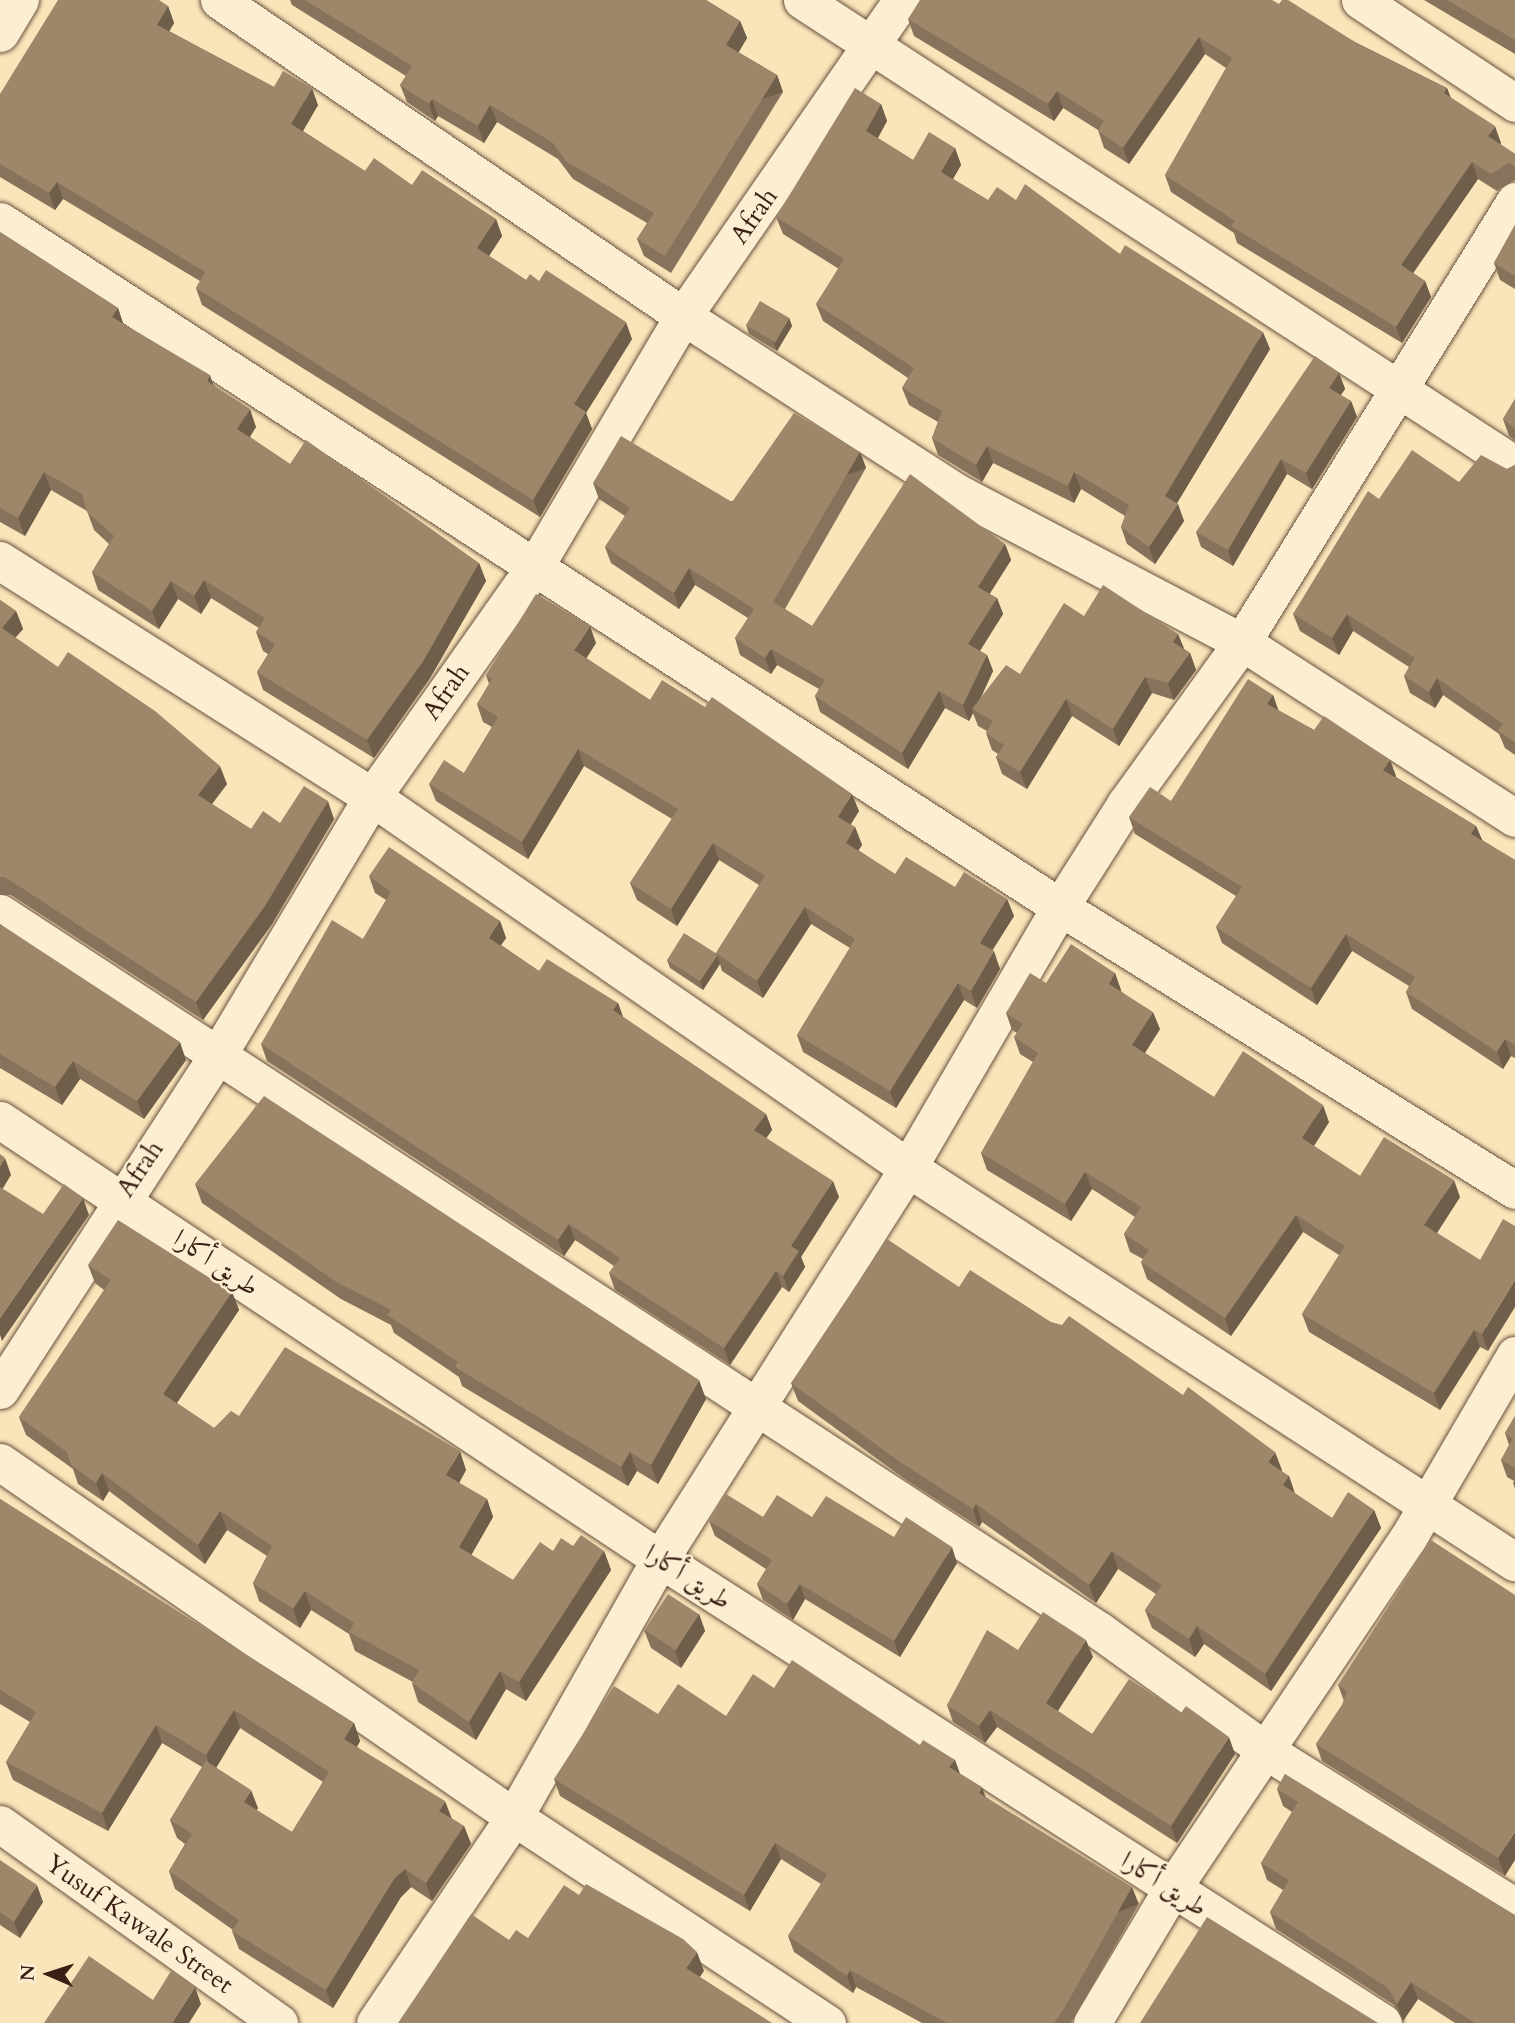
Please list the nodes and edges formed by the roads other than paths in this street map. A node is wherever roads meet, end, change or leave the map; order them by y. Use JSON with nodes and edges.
{"nodes":[{"id":1,"x":20,"y":0,"type":"edge"},
{"id":2,"x":219,"y":0,"type":"edge"},
{"id":3,"x":802,"y":0,"type":"edge"},
{"id":4,"x":902,"y":0,"type":"edge"},
{"id":5,"x":1360,"y":0,"type":"edge"},
{"id":6,"x":0,"y":33,"type":"edge"},
{"id":7,"x":874,"y":46,"type":"junction"},
{"id":8,"x":1515,"y":103,"type":"edge"},
{"id":9,"x":1515,"y":201,"type":"edge"},
{"id":10,"x":0,"y":221,"type":"edge"},
{"id":11,"x":682,"y":316,"type":"junction"},
{"id":12,"x":1396,"y":391,"type":"junction"},
{"id":13,"x":1515,"y":466,"type":"edge"},
{"id":14,"x":0,"y":561,"type":"edge"},
{"id":15,"x":537,"y":563,"type":"junction"},
{"id":16,"x":1242,"y":642,"type":"junction"},
{"id":17,"x":372,"y":797,"type":"junction"},
{"id":18,"x":1515,"y":818,"type":"edge"},
{"id":19,"x":1060,"y":907,"type":"junction"},
{"id":20,"x":0,"y":913,"type":"edge"},
{"id":21,"x":216,"y":1058,"type":"junction"},
{"id":22,"x":0,"y":1119,"type":"edge"},
{"id":23,"x":908,"y":1168,"type":"junction"},
{"id":24,"x":1515,"y":1189,"type":"edge"},
{"id":25,"x":119,"y":1199,"type":"junction"},
{"id":26,"x":1515,"y":1355,"type":"edge"},
{"id":27,"x":0,"y":1390,"type":"edge"},
{"id":28,"x":755,"y":1406,"type":"junction"},
{"id":29,"x":0,"y":1462,"type":"edge"},
{"id":30,"x":1425,"y":1503,"type":"junction"},
{"id":31,"x":660,"y":1559,"type":"junction"},
{"id":32,"x":1515,"y":1562,"type":"edge"},
{"id":33,"x":1265,"y":1750,"type":"junction"},
{"id":34,"x":514,"y":1817,"type":"junction"},
{"id":35,"x":0,"y":1824,"type":"edge"},
{"id":36,"x":1172,"y":1889,"type":"junction"},
{"id":37,"x":1515,"y":1907,"type":"edge"},
{"id":38,"x":279,"y":2023,"type":"edge"},
{"id":39,"x":375,"y":2023,"type":"edge"},
{"id":40,"x":827,"y":2023,"type":"edge"},
{"id":41,"x":1092,"y":2023,"type":"edge"},
{"id":42,"x":1383,"y":2023,"type":"edge"}],
"edges":[{"from":1,"to":6,"type":"street"},
{"from":2,"to":11,"type":"street"},
{"from":3,"to":7,"type":"street"},
{"from":4,"to":7,"type":"street","name":"Afrah"},
{"from":5,"to":8,"type":"street"},
{"from":7,"to":11,"type":"street","name":"Afrah"},
{"from":7,"to":12,"type":"street"},
{"from":9,"to":12,"type":"street"},
{"from":10,"to":15,"type":"street"},
{"from":11,"to":15,"type":"street","name":"Afrah"},
{"from":11,"to":16,"type":"street"},
{"from":12,"to":13,"type":"street"},
{"from":12,"to":16,"type":"street"},
{"from":14,"to":17,"type":"street"},
{"from":15,"to":17,"type":"street","name":"Afrah"},
{"from":15,"to":19,"type":"street"},
{"from":16,"to":18,"type":"street"},
{"from":16,"to":19,"type":"street"},
{"from":17,"to":21,"type":"street","name":"Afrah"},
{"from":17,"to":23,"type":"street"},
{"from":19,"to":23,"type":"street"},
{"from":19,"to":24,"type":"street"},
{"from":20,"to":21,"type":"street"},
{"from":21,"to":25,"type":"street","name":"Afrah"},
{"from":21,"to":28,"type":"street"},
{"from":22,"to":25,"type":"street","name":"طريق أكارا"},
{"from":23,"to":28,"type":"street"},
{"from":23,"to":30,"type":"street"},
{"from":25,"to":27,"type":"street","name":"Afrah"},
{"from":25,"to":31,"type":"street","name":"طريق أكارا"},
{"from":26,"to":30,"type":"street"},
{"from":28,"to":31,"type":"street"},
{"from":28,"to":33,"type":"street"},
{"from":29,"to":34,"type":"street"},
{"from":30,"to":32,"type":"street"},
{"from":30,"to":33,"type":"street"},
{"from":31,"to":34,"type":"street"},
{"from":31,"to":36,"type":"street","name":"طريق أكارا"},
{"from":33,"to":36,"type":"street"},
{"from":33,"to":37,"type":"street"},
{"from":34,"to":39,"type":"street"},
{"from":34,"to":40,"type":"street"},
{"from":35,"to":38,"type":"street","name":"Yusuf Kawale Street"},
{"from":36,"to":41,"type":"street"},
{"from":36,"to":42,"type":"street","name":"طريق أكارا"}]}
